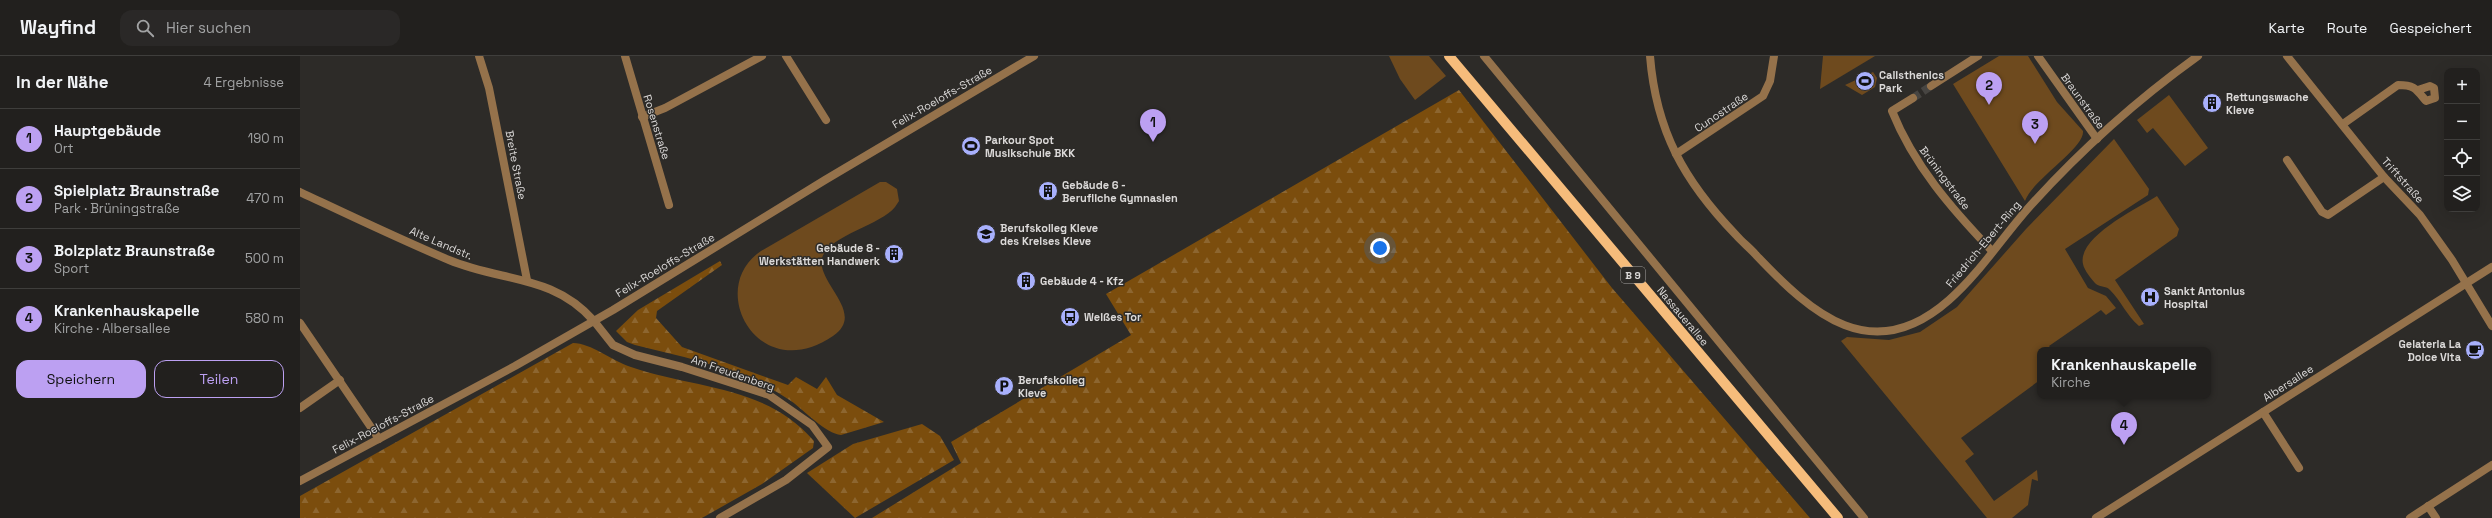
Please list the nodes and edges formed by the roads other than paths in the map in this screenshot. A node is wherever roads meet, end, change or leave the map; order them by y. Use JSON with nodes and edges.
{"nodes":[{"id":1,"x":479,"y":56,"type":"edge"},
{"id":2,"x":625,"y":56,"type":"edge"},
{"id":3,"x":762,"y":56,"type":"edge"},
{"id":4,"x":786,"y":56,"type":"edge"},
{"id":5,"x":1034,"y":56,"type":"edge"},
{"id":6,"x":1450,"y":56,"type":"edge"},
{"id":7,"x":1484,"y":56,"type":"edge"},
{"id":8,"x":1650,"y":56,"type":"edge"},
{"id":9,"x":1774,"y":56,"type":"edge"},
{"id":10,"x":1978,"y":56,"type":"edge"},
{"id":11,"x":2038,"y":56,"type":"edge"},
{"id":12,"x":2198,"y":56,"type":"edge"},
{"id":13,"x":2288,"y":56,"type":"edge"},
{"id":14,"x":1931,"y":86,"type":"tunnel mouth"},
{"id":15,"x":2418,"y":90,"type":"dead end"},
{"id":16,"x":1913,"y":98,"type":"tunnel mouth"},
{"id":17,"x":642,"y":118,"type":"junction"},
{"id":18,"x":826,"y":120,"type":"dead end"},
{"id":19,"x":2343,"y":124,"type":"junction"},
{"id":20,"x":2096,"y":139,"type":"junction"},
{"id":21,"x":1676,"y":154,"type":"junction"},
{"id":22,"x":2287,"y":160,"type":"dead end"},
{"id":23,"x":2384,"y":177,"type":"junction"},
{"id":24,"x":300,"y":192,"type":"edge"},
{"id":25,"x":669,"y":204,"type":"dead end"},
{"id":26,"x":1992,"y":251,"type":"junction"},
{"id":27,"x":2492,"y":267,"type":"edge"},
{"id":28,"x":527,"y":280,"type":"junction"},
{"id":29,"x":2466,"y":282,"type":"junction"},
{"id":30,"x":594,"y":321,"type":"junction"},
{"id":31,"x":300,"y":323,"type":"edge"},
{"id":32,"x":2492,"y":326,"type":"edge"},
{"id":33,"x":340,"y":380,"type":"junction"},
{"id":34,"x":300,"y":408,"type":"edge"},
{"id":35,"x":2263,"y":412,"type":"junction"},
{"id":36,"x":379,"y":439,"type":"junction"},
{"id":37,"x":2492,"y":465,"type":"edge"},
{"id":38,"x":2299,"y":468,"type":"dead end"},
{"id":39,"x":300,"y":482,"type":"edge"},
{"id":40,"x":2428,"y":506,"type":"junction"},
{"id":41,"x":720,"y":518,"type":"edge"},
{"id":42,"x":1838,"y":518,"type":"edge"},
{"id":43,"x":1864,"y":518,"type":"edge"},
{"id":44,"x":2096,"y":518,"type":"edge"},
{"id":45,"x":2410,"y":518,"type":"edge"},
{"id":46,"x":2436,"y":518,"type":"edge"}],
"edges":[{"from":1,"to":28,"type":"street","name":"Breite Straße"},
{"from":2,"to":17,"type":"street","name":"Rosenstraße"},
{"from":3,"to":17,"type":"street"},
{"from":4,"to":18,"type":"street"},
{"from":5,"to":30,"type":"street","name":"Felix-Roeloffs-Straße"},
{"from":6,"to":42,"type":"main road","name":"Nassauerallee","number":"B 9"},
{"from":7,"to":43,"type":"street","name":"Nassauerallee"},
{"from":8,"to":21,"type":"street","name":"Friedrich-Ebert-Ring"},
{"from":9,"to":21,"type":"street","name":"Cunostraße"},
{"from":10,"to":14,"type":"street"},
{"from":11,"to":20,"type":"street","name":"Braunstraße"},
{"from":12,"to":20,"type":"street","name":"Friedrich-Ebert-Ring"},
{"from":13,"to":19,"type":"street","name":"Triftstraße"},
{"from":15,"to":19,"type":"street"},
{"from":16,"to":26,"type":"street","name":"Brüningstraße"},
{"from":17,"to":25,"type":"street","name":"Rosenstraße"},
{"from":19,"to":23,"type":"street","name":"Triftstraße"},
{"from":20,"to":26,"type":"street","name":"Friedrich-Ebert-Ring"},
{"from":21,"to":26,"type":"street","name":"Friedrich-Ebert-Ring"},
{"from":22,"to":23,"type":"street"},
{"from":23,"to":29,"type":"street","name":"Triftstraße"},
{"from":24,"to":28,"type":"street","name":"Alte Landstr."},
{"from":27,"to":29,"type":"street","name":"Albersallee"},
{"from":28,"to":30,"type":"street","name":"Alte Landstr."},
{"from":29,"to":32,"type":"street","name":"Triftstraße"},
{"from":29,"to":35,"type":"street","name":"Albersallee"},
{"from":30,"to":36,"type":"street","name":"Felix-Roeloffs-Straße"},
{"from":30,"to":41,"type":"street","name":"Am Freudenberg"},
{"from":31,"to":33,"type":"street"},
{"from":33,"to":34,"type":"street"},
{"from":33,"to":36,"type":"street"},
{"from":35,"to":38,"type":"street"},
{"from":35,"to":44,"type":"street","name":"Albersallee"},
{"from":36,"to":39,"type":"street","name":"Felix-Roeloffs-Straße"},
{"from":37,"to":40,"type":"street"},
{"from":40,"to":45,"type":"street"},
{"from":40,"to":46,"type":"street"}]}
